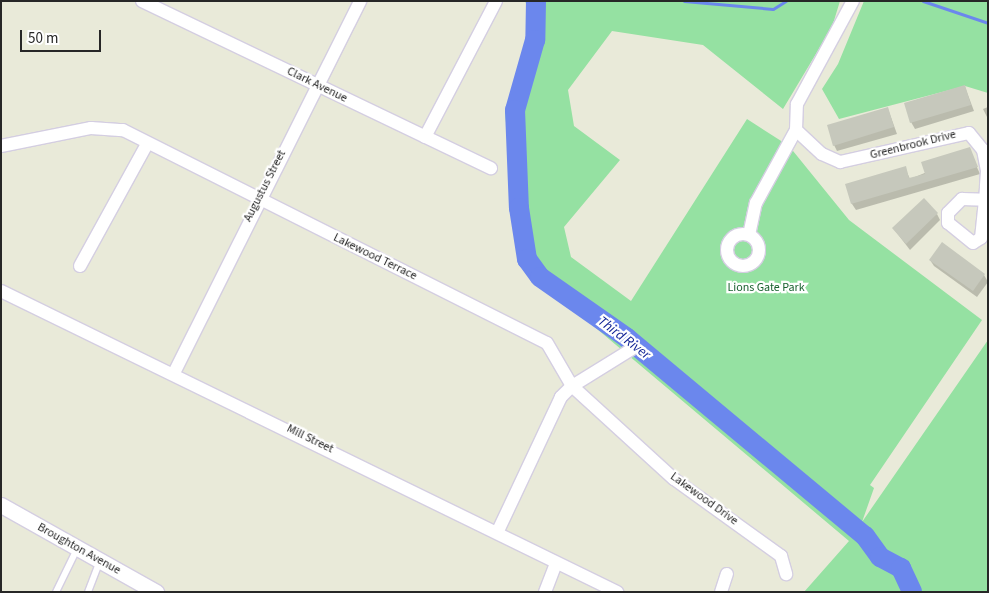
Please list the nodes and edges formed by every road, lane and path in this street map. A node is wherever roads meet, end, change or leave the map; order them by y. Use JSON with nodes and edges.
{"nodes":[{"id":1,"x":142,"y":1,"type":"edge"},
{"id":2,"x":360,"y":1,"type":"edge"},
{"id":3,"x":496,"y":1,"type":"edge"},
{"id":4,"x":853,"y":1,"type":"edge"},
{"id":5,"x":318,"y":85,"type":"junction"},
{"id":6,"x":796,"y":130,"type":"junction"},
{"id":7,"x":426,"y":136,"type":"junction"},
{"id":8,"x":147,"y":144,"type":"junction"},
{"id":9,"x":1,"y":146,"type":"edge"},
{"id":10,"x":491,"y":168,"type":"dead end"},
{"id":11,"x":258,"y":199,"type":"junction"},
{"id":12,"x":985,"y":200,"type":"dead end"},
{"id":13,"x":749,"y":235,"type":"dead end"},
{"id":14,"x":80,"y":266,"type":"dead end"},
{"id":15,"x":1,"y":291,"type":"edge"},
{"id":16,"x":632,"y":349,"type":"dead end"},
{"id":17,"x":174,"y":373,"type":"junction"},
{"id":18,"x":572,"y":386,"type":"junction"},
{"id":19,"x":1,"y":505,"type":"edge"},
{"id":20,"x":498,"y":531,"type":"junction"},
{"id":21,"x":77,"y":548,"type":"junction"},
{"id":22,"x":100,"y":561,"type":"junction"},
{"id":23,"x":556,"y":563,"type":"junction"},
{"id":24,"x":727,"y":574,"type":"dead end"},
{"id":25,"x":786,"y":574,"type":"dead end"},
{"id":26,"x":56,"y":592,"type":"edge"},
{"id":27,"x":88,"y":592,"type":"edge"},
{"id":28,"x":156,"y":592,"type":"edge"},
{"id":29,"x":545,"y":592,"type":"edge"},
{"id":30,"x":617,"y":592,"type":"edge"},
{"id":31,"x":721,"y":592,"type":"edge"}],
"edges":[{"from":1,"to":5,"type":"street","name":"Clark Avenue"},
{"from":2,"to":5,"type":"street","name":"Augustus Street"},
{"from":3,"to":7,"type":"street"},
{"from":4,"to":6,"type":"street"},
{"from":5,"to":7,"type":"street","name":"Clark Avenue"},
{"from":5,"to":11,"type":"street","name":"Augustus Street"},
{"from":6,"to":12,"type":"street","name":"Greenbrook Drive"},
{"from":6,"to":13,"type":"street"},
{"from":7,"to":10,"type":"street","name":"Clark Avenue"},
{"from":8,"to":9,"type":"street","name":"Lakewood Terrace"},
{"from":8,"to":11,"type":"street","name":"Lakewood Terrace"},
{"from":8,"to":14,"type":"street"},
{"from":11,"to":17,"type":"street","name":"Augustus Street"},
{"from":11,"to":18,"type":"street","name":"Lakewood Terrace"},
{"from":15,"to":17,"type":"street","name":"Mill Street"},
{"from":16,"to":18,"type":"street"},
{"from":17,"to":20,"type":"street","name":"Mill Street"},
{"from":18,"to":20,"type":"street"},
{"from":18,"to":25,"type":"street","name":"Lakewood Drive"},
{"from":19,"to":21,"type":"street","name":"Broughton Avenue"},
{"from":20,"to":23,"type":"street","name":"Mill Street"},
{"from":21,"to":22,"type":"street","name":"Broughton Avenue"},
{"from":21,"to":26,"type":"lane"},
{"from":22,"to":27,"type":"lane"},
{"from":22,"to":28,"type":"street","name":"Broughton Avenue"},
{"from":23,"to":29,"type":"street"},
{"from":23,"to":30,"type":"street","name":"Mill Street"},
{"from":24,"to":31,"type":"street"}]}
